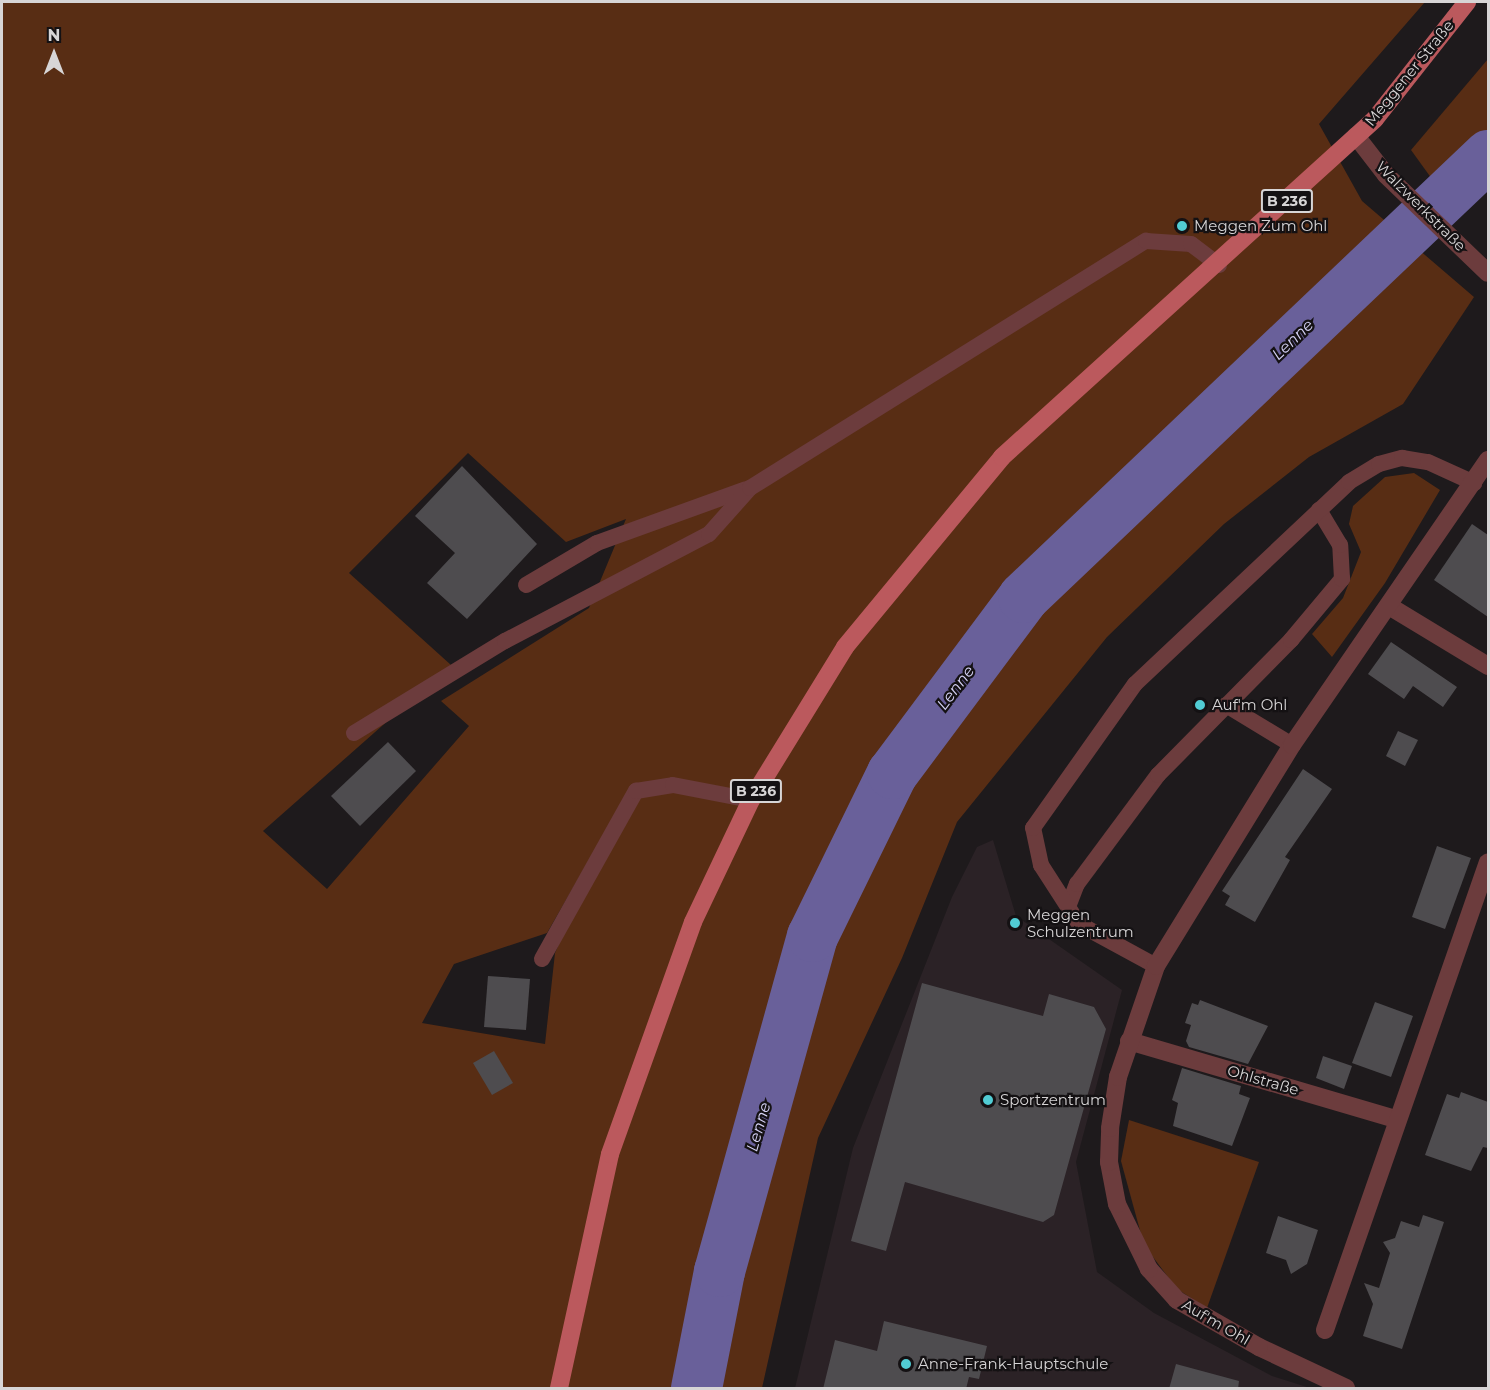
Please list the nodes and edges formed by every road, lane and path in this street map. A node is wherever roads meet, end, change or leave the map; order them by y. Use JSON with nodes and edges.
{"nodes":[{"id":1,"x":1467,"y":2,"type":"edge"},
{"id":2,"x":1356,"y":136,"type":"junction"},
{"id":3,"x":1218,"y":266,"type":"junction"},
{"id":4,"x":1488,"y":273,"type":"edge"},
{"id":5,"x":1488,"y":460,"type":"edge"},
{"id":6,"x":1474,"y":483,"type":"junction"},
{"id":7,"x":750,"y":488,"type":"junction"},
{"id":8,"x":1319,"y":510,"type":"junction"},
{"id":9,"x":526,"y":585,"type":"dead end"},
{"id":10,"x":1389,"y":606,"type":"junction"},
{"id":11,"x":1488,"y":666,"type":"edge"},
{"id":12,"x":1226,"y":705,"type":"junction"},
{"id":13,"x":354,"y":733,"type":"dead end"},
{"id":14,"x":1292,"y":745,"type":"junction"},
{"id":15,"x":751,"y":800,"type":"junction"},
{"id":16,"x":1488,"y":863,"type":"edge"},
{"id":17,"x":1068,"y":907,"type":"junction"},
{"id":18,"x":542,"y":959,"type":"dead end"},
{"id":19,"x":1156,"y":966,"type":"junction"},
{"id":20,"x":1129,"y":1041,"type":"junction"},
{"id":21,"x":1396,"y":1119,"type":"junction"},
{"id":22,"x":1325,"y":1330,"type":"dead end"},
{"id":23,"x":559,"y":1389,"type":"edge"},
{"id":24,"x":1346,"y":1389,"type":"edge"}],
"edges":[{"from":1,"to":2,"type":"main road","name":"Meggener Straße","number":"B 236"},
{"from":2,"to":3,"type":"main road","name":"Meggener Straße","number":"B 236"},
{"from":2,"to":4,"type":"street","name":"Walzwerkstraße"},
{"from":3,"to":7,"type":"lane"},
{"from":3,"to":15,"type":"main road","name":"Meggener Straße","number":"B 236"},
{"from":5,"to":6,"type":"street","name":"Auf'm Ohl"},
{"from":6,"to":8,"type":"lane"},
{"from":6,"to":10,"type":"street","name":"Auf'm Ohl"},
{"from":7,"to":9,"type":"lane"},
{"from":7,"to":13,"type":"lane"},
{"from":8,"to":12,"type":"lane"},
{"from":8,"to":17,"type":"lane"},
{"from":10,"to":11,"type":"street"},
{"from":10,"to":14,"type":"street","name":"Auf'm Ohl"},
{"from":12,"to":14,"type":"lane"},
{"from":12,"to":17,"type":"lane"},
{"from":14,"to":19,"type":"street","name":"Auf'm Ohl"},
{"from":15,"to":18,"type":"lane"},
{"from":15,"to":23,"type":"main road","number":"B 236"},
{"from":16,"to":21,"type":"street"},
{"from":17,"to":19,"type":"lane"},
{"from":19,"to":20,"type":"street","name":"Auf'm Ohl"},
{"from":20,"to":21,"type":"street","name":"Ohlstraße"},
{"from":20,"to":24,"type":"street","name":"Auf'm Ohl"},
{"from":21,"to":22,"type":"street"}]}
